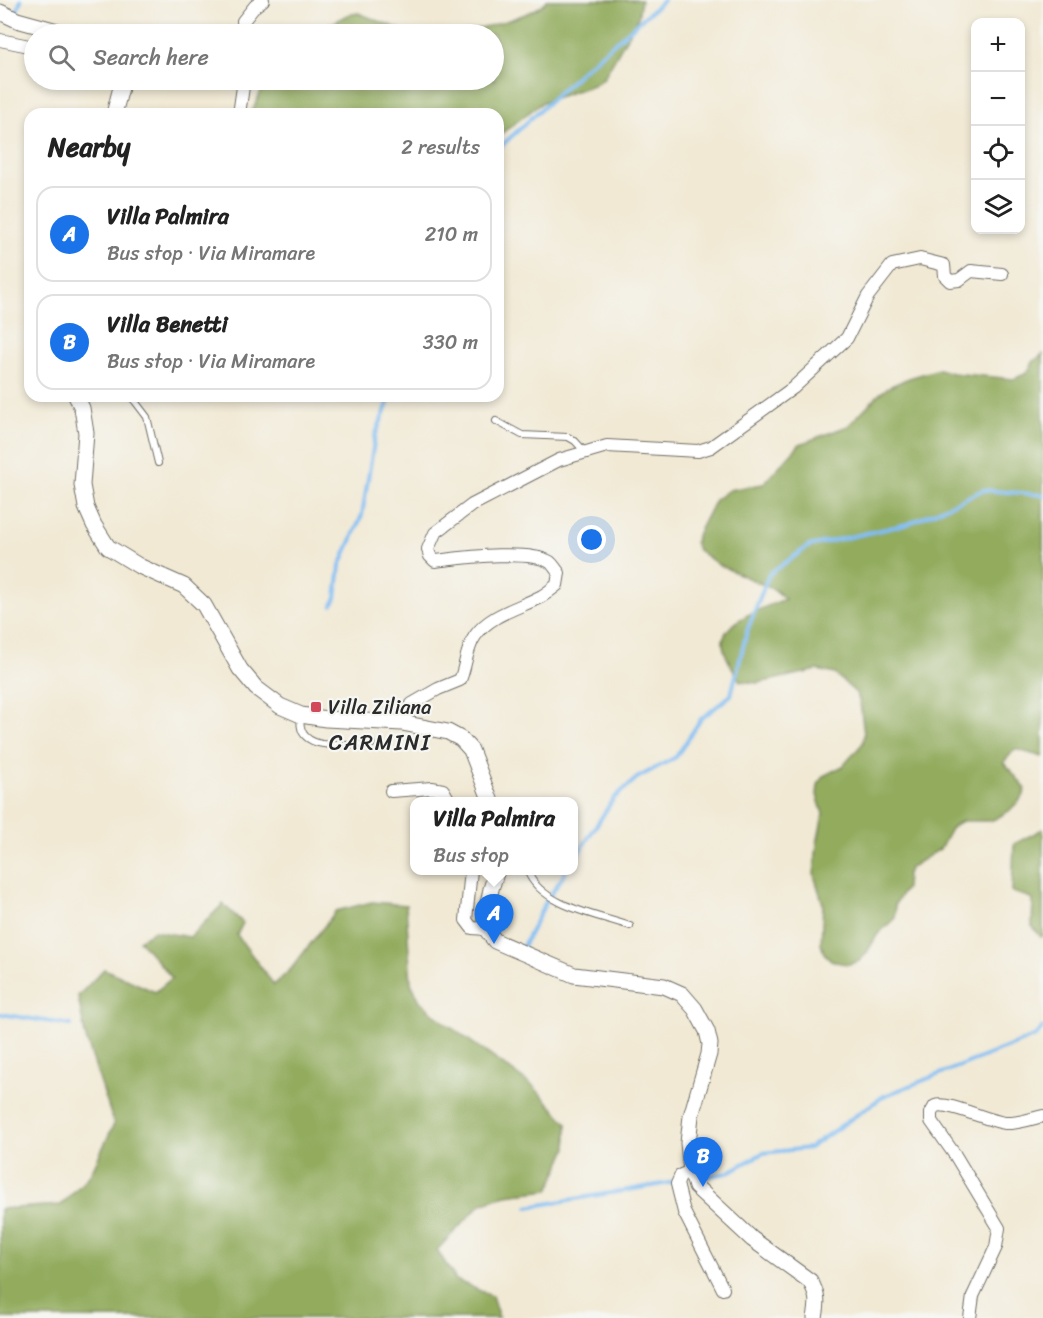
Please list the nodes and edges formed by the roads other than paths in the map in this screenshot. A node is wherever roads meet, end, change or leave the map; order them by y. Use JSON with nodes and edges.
{"nodes":[{"id":1,"x":262,"y":0,"type":"edge"},
{"id":2,"x":0,"y":12,"type":"edge"},
{"id":3,"x":32,"y":24,"type":"edge"},
{"id":4,"x":243,"y":24,"type":"edge"},
{"id":5,"x":0,"y":40,"type":"edge"},
{"id":6,"x":24,"y":45,"type":"edge"},
{"id":7,"x":120,"y":90,"type":"edge"},
{"id":8,"x":243,"y":90,"type":"edge"},
{"id":9,"x":116,"y":108,"type":"edge"},
{"id":10,"x":240,"y":108,"type":"edge"},
{"id":11,"x":1002,"y":274,"type":"dead end"},
{"id":12,"x":79,"y":402,"type":"edge"},
{"id":13,"x":136,"y":402,"type":"edge"},
{"id":14,"x":496,"y":421,"type":"dead end"},
{"id":15,"x":586,"y":452,"type":"junction"},
{"id":16,"x":158,"y":463,"type":"dead end"},
{"id":17,"x":301,"y":715,"type":"junction"},
{"id":18,"x":402,"y":723,"type":"junction"},
{"id":19,"x":372,"y":744,"type":"dead end"},
{"id":20,"x":391,"y":791,"type":"dead end"},
{"id":21,"x":447,"y":797,"type":"edge"},
{"id":22,"x":489,"y":797,"type":"edge"},
{"id":23,"x":470,"y":875,"type":"edge"},
{"id":24,"x":496,"y":875,"type":"edge"},
{"id":25,"x":529,"y":875,"type":"edge"},
{"id":26,"x":630,"y":926,"type":"dead end"},
{"id":27,"x":486,"y":929,"type":"junction"},
{"id":28,"x":1043,"y":1116,"type":"edge"},
{"id":29,"x":691,"y":1171,"type":"junction"},
{"id":30,"x":723,"y":1288,"type":"dead end"},
{"id":31,"x":815,"y":1318,"type":"edge"},
{"id":32,"x":970,"y":1318,"type":"edge"}],
"edges":[{"from":1,"to":4,"type":"street"},
{"from":2,"to":3,"type":"street"},
{"from":5,"to":6,"type":"street"},
{"from":7,"to":9,"type":"street"},
{"from":8,"to":10,"type":"street"},
{"from":11,"to":15,"type":"street"},
{"from":12,"to":17,"type":"street"},
{"from":13,"to":16,"type":"lane"},
{"from":14,"to":15,"type":"lane"},
{"from":15,"to":18,"type":"street"},
{"from":17,"to":18,"type":"street"},
{"from":17,"to":19,"type":"lane"},
{"from":18,"to":22,"type":"street"},
{"from":20,"to":21,"type":"street"},
{"from":23,"to":27,"type":"street"},
{"from":24,"to":27,"type":"street"},
{"from":25,"to":26,"type":"lane"},
{"from":27,"to":29,"type":"street"},
{"from":28,"to":32,"type":"street"},
{"from":29,"to":30,"type":"street"},
{"from":29,"to":31,"type":"street"}]}
